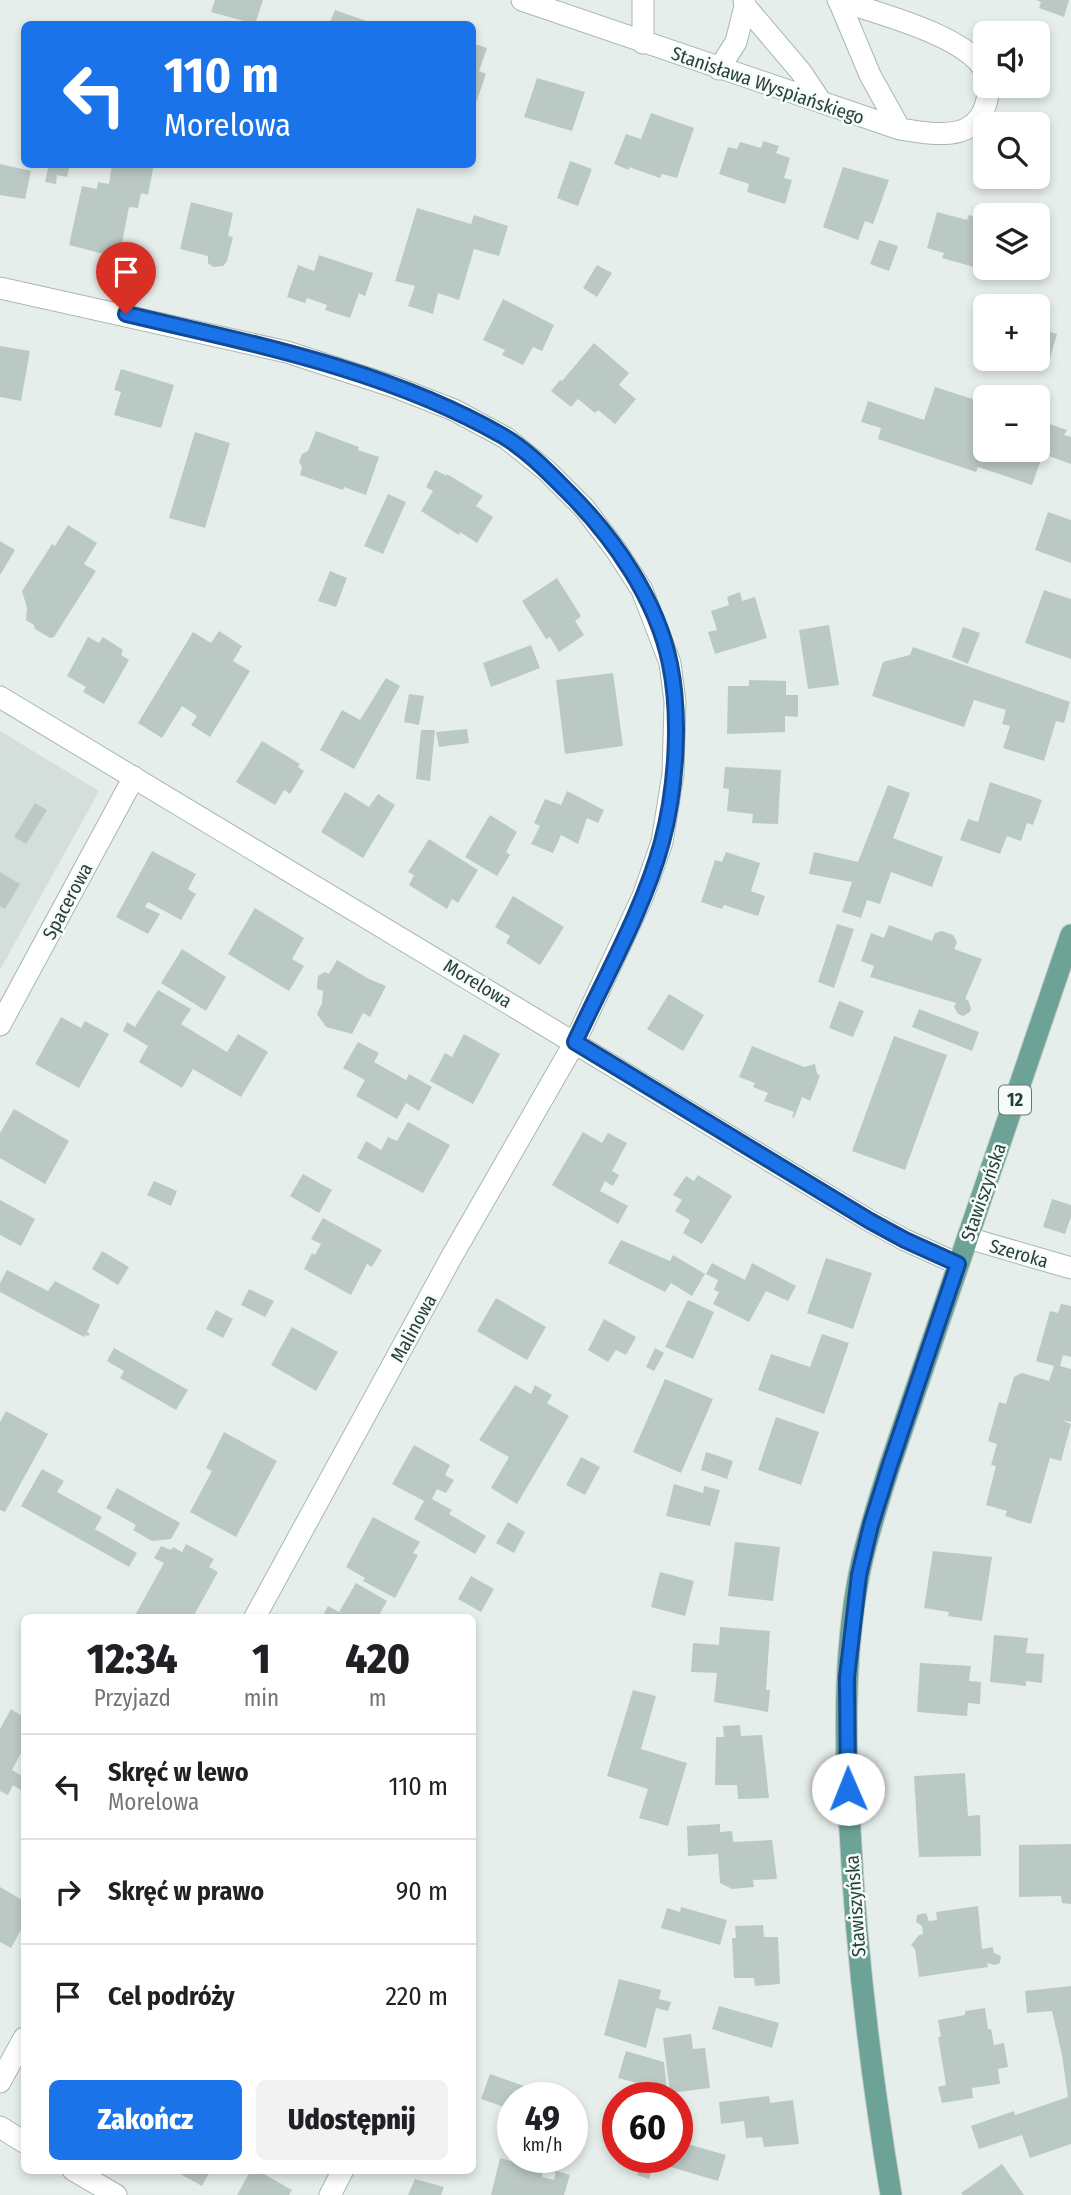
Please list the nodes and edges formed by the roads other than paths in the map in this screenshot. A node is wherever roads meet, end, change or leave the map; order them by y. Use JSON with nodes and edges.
{"nodes":[{"id":1,"x":522,"y":0,"type":"edge"},
{"id":2,"x":643,"y":0,"type":"edge"},
{"id":3,"x":838,"y":0,"type":"edge"},
{"id":4,"x":744,"y":3,"type":"edge"},
{"id":5,"x":643,"y":43,"type":"junction"},
{"id":6,"x":973,"y":56,"type":"edge"},
{"id":7,"x":719,"y":69,"type":"junction"},
{"id":8,"x":988,"y":98,"type":"edge"},
{"id":9,"x":821,"y":102,"type":"junction"},
{"id":10,"x":900,"y":129,"type":"junction"},
{"id":11,"x":0,"y":288,"type":"edge"},
{"id":12,"x":0,"y":697,"type":"edge"},
{"id":13,"x":134,"y":777,"type":"junction"},
{"id":14,"x":1071,"y":935,"type":"edge"},
{"id":15,"x":0,"y":1024,"type":"edge"},
{"id":16,"x":575,"y":1042,"type":"junction"},
{"id":17,"x":968,"y":1238,"type":"junction"},
{"id":18,"x":958,"y":1264,"type":"junction"},
{"id":19,"x":1071,"y":1268,"type":"edge"},
{"id":20,"x":257,"y":1614,"type":"edge"},
{"id":21,"x":21,"y":2044,"type":"edge"},
{"id":22,"x":0,"y":2082,"type":"edge"},
{"id":23,"x":0,"y":2127,"type":"edge"},
{"id":24,"x":21,"y":2140,"type":"edge"},
{"id":25,"x":80,"y":2174,"type":"edge"},
{"id":26,"x":341,"y":2174,"type":"edge"},
{"id":27,"x":116,"y":2195,"type":"edge"},
{"id":28,"x":330,"y":2195,"type":"edge"},
{"id":29,"x":891,"y":2195,"type":"edge"}],
"edges":[{"from":1,"to":5,"type":"street","name":"Stanisława Wyspiańskiego"},
{"from":2,"to":5,"type":"street"},
{"from":3,"to":6,"type":"street"},
{"from":3,"to":10,"type":"street"},
{"from":4,"to":7,"type":"street"},
{"from":4,"to":9,"type":"street"},
{"from":5,"to":7,"type":"street","name":"Stanisława Wyspiańskiego"},
{"from":7,"to":9,"type":"street","name":"Stanisława Wyspiańskiego"},
{"from":8,"to":10,"type":"street","name":"Stanisława Wyspiańskiego"},
{"from":9,"to":10,"type":"street","name":"Stanisława Wyspiańskiego"},
{"from":11,"to":16,"type":"street","name":"Malinowa"},
{"from":12,"to":13,"type":"street","name":"Morelowa"},
{"from":13,"to":15,"type":"street","name":"Spacerowa"},
{"from":13,"to":16,"type":"street","name":"Morelowa"},
{"from":14,"to":17,"type":"main road","name":"Stawiszyńska","number":"12"},
{"from":16,"to":18,"type":"street","name":"Morelowa"},
{"from":16,"to":20,"type":"street","name":"Malinowa"},
{"from":17,"to":18,"type":"main road","name":"Stawiszyńska","number":"12"},
{"from":17,"to":19,"type":"street","name":"Szeroka"},
{"from":18,"to":29,"type":"main road","name":"Stawiszyńska","number":"12"},
{"from":21,"to":22,"type":"street"},
{"from":23,"to":24,"type":"street"},
{"from":25,"to":27,"type":"street"},
{"from":26,"to":28,"type":"street"}]}
